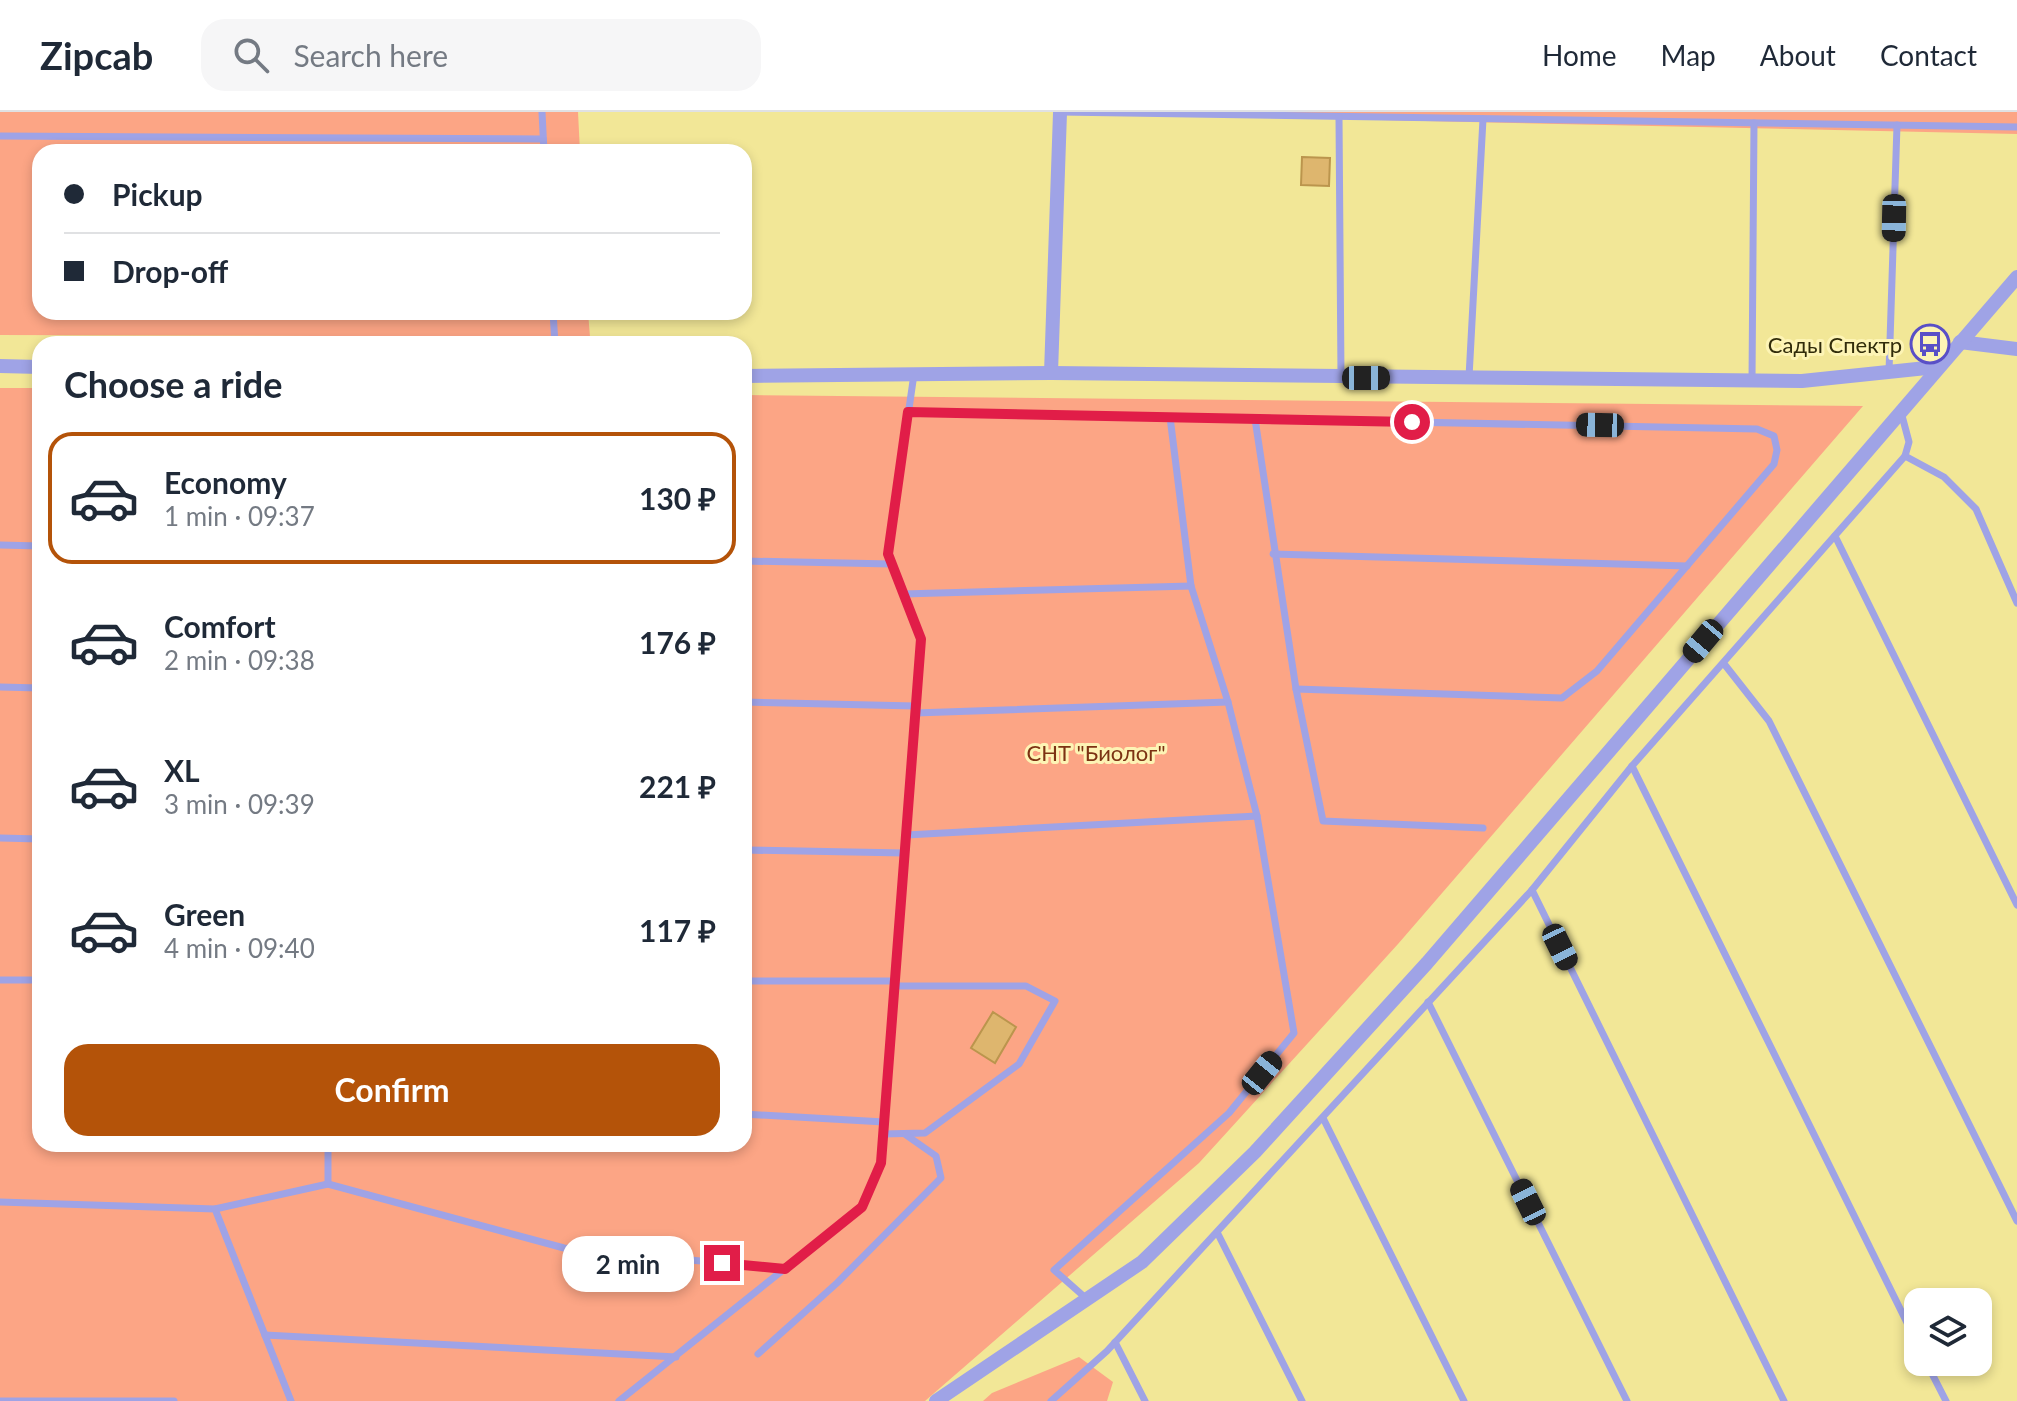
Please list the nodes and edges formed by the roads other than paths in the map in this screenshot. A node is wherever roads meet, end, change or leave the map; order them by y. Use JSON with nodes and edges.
{"nodes":[{"id":1,"x":542,"y":112,"type":"edge"},
{"id":2,"x":1060,"y":112,"type":"edge"},
{"id":3,"x":1339,"y":117,"type":"junction"},
{"id":4,"x":1483,"y":119,"type":"junction"},
{"id":5,"x":1754,"y":123,"type":"junction"},
{"id":6,"x":1897,"y":125,"type":"junction"},
{"id":7,"x":2017,"y":127,"type":"edge"},
{"id":8,"x":0,"y":136,"type":"edge"},
{"id":9,"x":543,"y":139,"type":"junction"},
{"id":10,"x":543,"y":144,"type":"edge"},
{"id":11,"x":2017,"y":277,"type":"edge"},
{"id":12,"x":1960,"y":342,"type":"junction"},
{"id":13,"x":2017,"y":349,"type":"edge"},
{"id":14,"x":0,"y":366,"type":"edge"},
{"id":15,"x":32,"y":367,"type":"edge"},
{"id":16,"x":1936,"y":367,"type":"junction"},
{"id":17,"x":1889,"y":372,"type":"junction"},
{"id":18,"x":1051,"y":373,"type":"junction"},
{"id":19,"x":914,"y":374,"type":"junction"},
{"id":20,"x":752,"y":376,"type":"edge"},
{"id":21,"x":1341,"y":378,"type":"junction"},
{"id":22,"x":1469,"y":379,"type":"junction"},
{"id":23,"x":1752,"y":381,"type":"junction"},
{"id":24,"x":1900,"y":410,"type":"junction"},
{"id":25,"x":908,"y":412,"type":"junction"},
{"id":26,"x":1170,"y":417,"type":"junction"},
{"id":27,"x":1255,"y":419,"type":"junction"},
{"id":28,"x":1905,"y":456,"type":"junction"},
{"id":29,"x":1835,"y":536,"type":"junction"},
{"id":30,"x":0,"y":545,"type":"edge"},
{"id":31,"x":32,"y":546,"type":"edge"},
{"id":32,"x":1273,"y":554,"type":"junction"},
{"id":33,"x":752,"y":561,"type":"edge"},
{"id":34,"x":891,"y":564,"type":"junction"},
{"id":35,"x":1687,"y":566,"type":"junction"},
{"id":36,"x":1191,"y":586,"type":"junction"},
{"id":37,"x":903,"y":594,"type":"junction"},
{"id":38,"x":2017,"y":603,"type":"edge"},
{"id":39,"x":1725,"y":665,"type":"junction"},
{"id":40,"x":0,"y":687,"type":"edge"},
{"id":41,"x":32,"y":688,"type":"edge"},
{"id":42,"x":1296,"y":689,"type":"junction"},
{"id":43,"x":752,"y":702,"type":"edge"},
{"id":44,"x":1228,"y":702,"type":"junction"},
{"id":45,"x":915,"y":710,"type":"junction"},
{"id":46,"x":1632,"y":766,"type":"junction"},
{"id":47,"x":1257,"y":816,"type":"junction"},
{"id":48,"x":1483,"y":828,"type":"dead end"},
{"id":49,"x":906,"y":835,"type":"junction"},
{"id":50,"x":0,"y":838,"type":"edge"},
{"id":51,"x":32,"y":839,"type":"edge"},
{"id":52,"x":752,"y":850,"type":"edge"},
{"id":53,"x":904,"y":853,"type":"junction"},
{"id":54,"x":1532,"y":890,"type":"junction"},
{"id":55,"x":2017,"y":905,"type":"edge"},
{"id":56,"x":0,"y":980,"type":"edge"},
{"id":57,"x":32,"y":980,"type":"edge"},
{"id":58,"x":752,"y":981,"type":"edge"},
{"id":59,"x":894,"y":984,"type":"junction"},
{"id":60,"x":1428,"y":1002,"type":"junction"},
{"id":61,"x":752,"y":1114,"type":"edge"},
{"id":62,"x":1323,"y":1118,"type":"junction"},
{"id":63,"x":884,"y":1122,"type":"junction"},
{"id":64,"x":883,"y":1134,"type":"junction"},
{"id":65,"x":904,"y":1134,"type":"junction"},
{"id":66,"x":328,"y":1152,"type":"edge"},
{"id":67,"x":328,"y":1184,"type":"junction"},
{"id":68,"x":0,"y":1202,"type":"edge"},
{"id":69,"x":215,"y":1209,"type":"junction"},
{"id":70,"x":2017,"y":1221,"type":"edge"},
{"id":71,"x":1218,"y":1234,"type":"junction"},
{"id":72,"x":785,"y":1269,"type":"junction"},
{"id":73,"x":1088,"y":1301,"type":"junction"},
{"id":74,"x":1904,"y":1317,"type":"edge"},
{"id":75,"x":265,"y":1335,"type":"junction"},
{"id":76,"x":1115,"y":1342,"type":"junction"},
{"id":77,"x":758,"y":1354,"type":"dead end"},
{"id":78,"x":676,"y":1357,"type":"junction"},
{"id":79,"x":1933,"y":1376,"type":"edge"},
{"id":80,"x":0,"y":1401,"type":"edge"},
{"id":81,"x":174,"y":1401,"type":"edge"},
{"id":82,"x":291,"y":1401,"type":"edge"},
{"id":83,"x":619,"y":1401,"type":"edge"},
{"id":84,"x":936,"y":1401,"type":"edge"},
{"id":85,"x":1051,"y":1401,"type":"edge"},
{"id":86,"x":1145,"y":1401,"type":"edge"},
{"id":87,"x":1302,"y":1401,"type":"edge"},
{"id":88,"x":1464,"y":1401,"type":"edge"},
{"id":89,"x":1627,"y":1401,"type":"edge"},
{"id":90,"x":1784,"y":1401,"type":"edge"},
{"id":91,"x":1946,"y":1401,"type":"edge"}],
"edges":[{"from":1,"to":9,"type":"lane"},
{"from":2,"to":3,"type":"lane"},
{"from":2,"to":18,"type":"street"},
{"from":3,"to":4,"type":"lane"},
{"from":3,"to":21,"type":"lane"},
{"from":4,"to":5,"type":"lane"},
{"from":4,"to":22,"type":"lane"},
{"from":5,"to":6,"type":"lane"},
{"from":5,"to":23,"type":"lane"},
{"from":6,"to":7,"type":"lane"},
{"from":6,"to":17,"type":"lane"},
{"from":8,"to":9,"type":"lane"},
{"from":9,"to":10,"type":"lane"},
{"from":11,"to":12,"type":"street"},
{"from":12,"to":13,"type":"street"},
{"from":12,"to":16,"type":"street"},
{"from":14,"to":15,"type":"street"},
{"from":16,"to":17,"type":"street"},
{"from":16,"to":24,"type":"street"},
{"from":17,"to":23,"type":"street"},
{"from":18,"to":19,"type":"street"},
{"from":18,"to":21,"type":"street"},
{"from":19,"to":20,"type":"street"},
{"from":19,"to":25,"type":"lane"},
{"from":21,"to":22,"type":"street"},
{"from":22,"to":23,"type":"street"},
{"from":24,"to":28,"type":"lane"},
{"from":24,"to":73,"type":"street"},
{"from":25,"to":26,"type":"lane"},
{"from":25,"to":34,"type":"lane"},
{"from":26,"to":27,"type":"lane"},
{"from":26,"to":36,"type":"lane"},
{"from":27,"to":32,"type":"lane"},
{"from":27,"to":35,"type":"lane"},
{"from":28,"to":29,"type":"lane"},
{"from":28,"to":38,"type":"lane"},
{"from":29,"to":39,"type":"lane"},
{"from":29,"to":55,"type":"lane"},
{"from":30,"to":31,"type":"lane"},
{"from":32,"to":35,"type":"lane"},
{"from":32,"to":42,"type":"lane"},
{"from":33,"to":34,"type":"lane"},
{"from":34,"to":37,"type":"lane"},
{"from":35,"to":42,"type":"lane"},
{"from":36,"to":37,"type":"lane"},
{"from":36,"to":44,"type":"lane"},
{"from":37,"to":45,"type":"lane"},
{"from":39,"to":46,"type":"lane"},
{"from":39,"to":70,"type":"lane"},
{"from":40,"to":41,"type":"lane"},
{"from":42,"to":48,"type":"lane"},
{"from":43,"to":45,"type":"lane"},
{"from":44,"to":45,"type":"lane"},
{"from":44,"to":47,"type":"lane"},
{"from":45,"to":49,"type":"lane"},
{"from":46,"to":54,"type":"lane"},
{"from":46,"to":74,"type":"lane"},
{"from":47,"to":49,"type":"lane"},
{"from":47,"to":73,"type":"lane"},
{"from":49,"to":53,"type":"lane"},
{"from":50,"to":51,"type":"lane"},
{"from":52,"to":53,"type":"lane"},
{"from":53,"to":59,"type":"lane"},
{"from":54,"to":60,"type":"lane"},
{"from":54,"to":90,"type":"lane"},
{"from":56,"to":57,"type":"lane"},
{"from":58,"to":59,"type":"lane"},
{"from":59,"to":63,"type":"lane"},
{"from":59,"to":65,"type":"lane"},
{"from":60,"to":62,"type":"lane"},
{"from":60,"to":89,"type":"lane"},
{"from":61,"to":63,"type":"lane"},
{"from":62,"to":71,"type":"lane"},
{"from":62,"to":88,"type":"lane"},
{"from":63,"to":64,"type":"lane"},
{"from":64,"to":65,"type":"lane"},
{"from":64,"to":72,"type":"lane"},
{"from":65,"to":77,"type":"lane"},
{"from":66,"to":67,"type":"lane"},
{"from":67,"to":69,"type":"lane"},
{"from":67,"to":72,"type":"lane"},
{"from":68,"to":69,"type":"lane"},
{"from":69,"to":75,"type":"lane"},
{"from":71,"to":76,"type":"lane"},
{"from":71,"to":87,"type":"lane"},
{"from":72,"to":78,"type":"lane"},
{"from":73,"to":84,"type":"street"},
{"from":75,"to":78,"type":"lane"},
{"from":75,"to":82,"type":"lane"},
{"from":76,"to":85,"type":"lane"},
{"from":76,"to":86,"type":"lane"},
{"from":78,"to":83,"type":"lane"},
{"from":79,"to":91,"type":"lane"},
{"from":80,"to":81,"type":"lane"}]}
